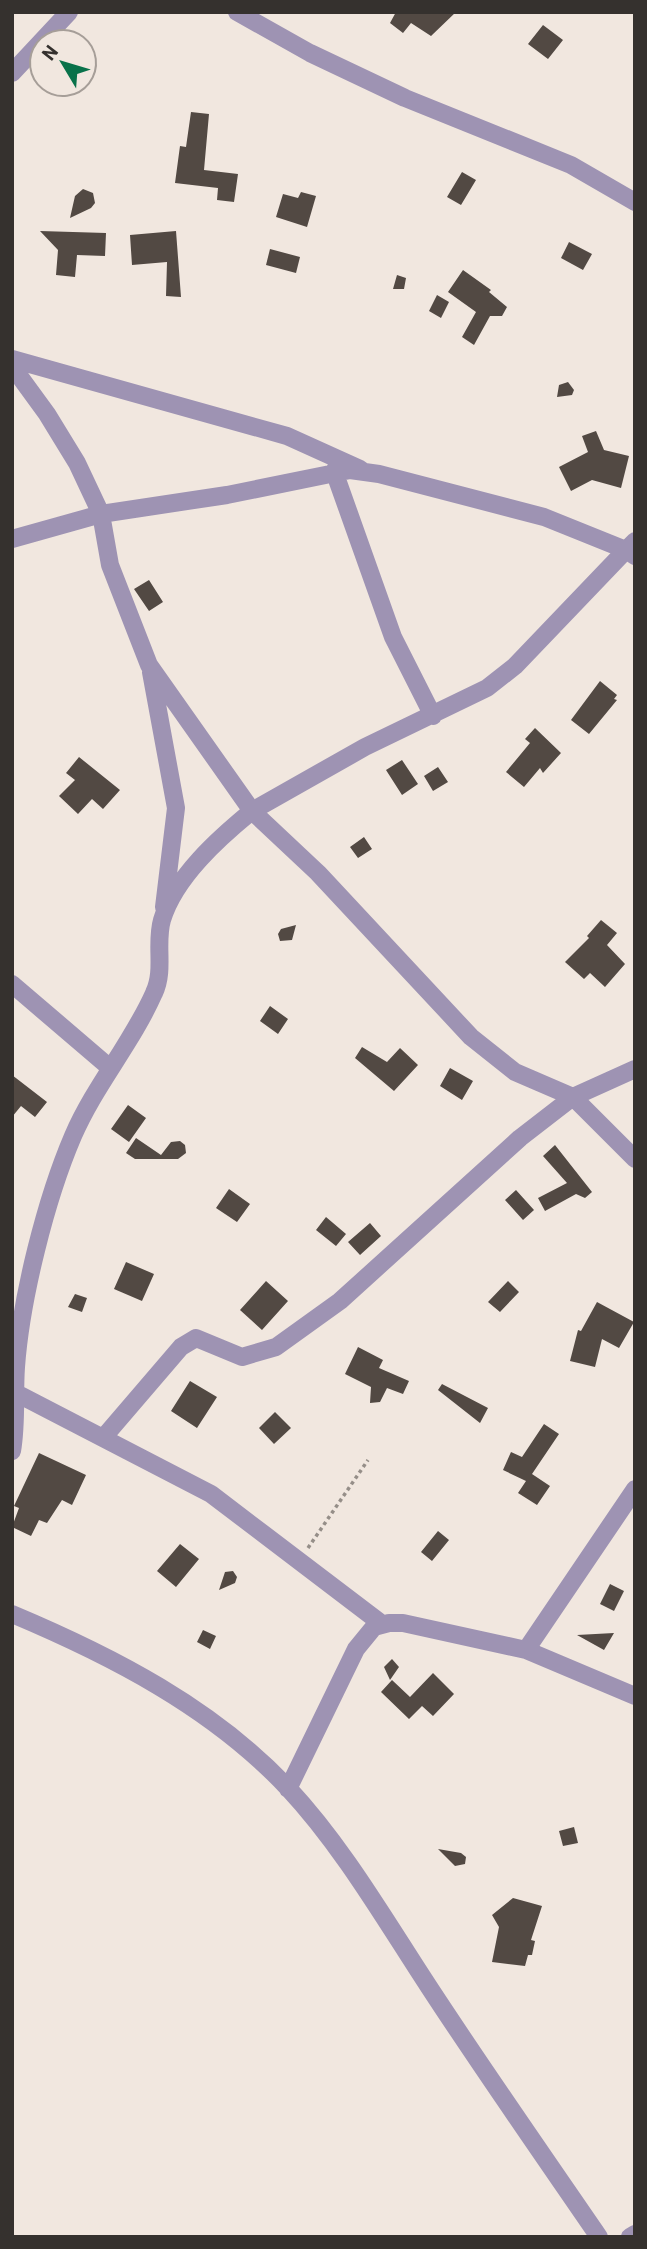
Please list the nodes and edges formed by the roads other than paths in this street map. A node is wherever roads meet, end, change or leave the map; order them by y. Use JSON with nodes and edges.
{"nodes":[{"id":1,"x":69,"y":12,"type":"edge"},
{"id":2,"x":237,"y":12,"type":"edge"},
{"id":3,"x":12,"y":73,"type":"edge"},
{"id":4,"x":635,"y":202,"type":"edge"},
{"id":5,"x":12,"y":359,"type":"edge"},
{"id":6,"x":12,"y":366,"type":"edge"},
{"id":7,"x":363,"y":470,"type":"junction"},
{"id":8,"x":334,"y":471,"type":"junction"},
{"id":9,"x":102,"y":514,"type":"junction"},
{"id":10,"x":12,"y":539,"type":"edge"},
{"id":11,"x":632,"y":549,"type":"edge"},
{"id":12,"x":149,"y":665,"type":"junction"},
{"id":13,"x":433,"y":716,"type":"junction"},
{"id":14,"x":252,"y":811,"type":"junction"},
{"id":15,"x":162,"y":920,"type":"junction"},
{"id":16,"x":12,"y":984,"type":"edge"},
{"id":17,"x":109,"y":1067,"type":"junction"},
{"id":18,"x":635,"y":1069,"type":"edge"},
{"id":19,"x":573,"y":1097,"type":"junction"},
{"id":20,"x":635,"y":1159,"type":"edge"},
{"id":21,"x":16,"y":1393,"type":"junction"},
{"id":22,"x":103,"y":1438,"type":"junction"},
{"id":23,"x":12,"y":1451,"type":"edge"},
{"id":24,"x":635,"y":1489,"type":"edge"},
{"id":25,"x":12,"y":1614,"type":"edge"},
{"id":26,"x":382,"y":1624,"type":"junction"},
{"id":27,"x":526,"y":1650,"type":"junction"},
{"id":28,"x":635,"y":1696,"type":"edge"},
{"id":29,"x":288,"y":1788,"type":"junction"},
{"id":30,"x":635,"y":2234,"type":"edge"},
{"id":31,"x":598,"y":2237,"type":"edge"},
{"id":32,"x":629,"y":2237,"type":"edge"}],
"edges":[{"from":1,"to":3,"type":"street"},
{"from":2,"to":4,"type":"street"},
{"from":5,"to":7,"type":"street"},
{"from":6,"to":9,"type":"street"},
{"from":7,"to":8,"type":"street"},
{"from":7,"to":11,"type":"street"},
{"from":8,"to":9,"type":"street"},
{"from":8,"to":13,"type":"street"},
{"from":9,"to":10,"type":"street"},
{"from":9,"to":12,"type":"street"},
{"from":11,"to":13,"type":"street"},
{"from":12,"to":14,"type":"street"},
{"from":12,"to":15,"type":"street"},
{"from":13,"to":14,"type":"street"},
{"from":14,"to":15,"type":"street"},
{"from":14,"to":19,"type":"street"},
{"from":15,"to":17,"type":"street"},
{"from":16,"to":17,"type":"street"},
{"from":17,"to":21,"type":"street"},
{"from":18,"to":19,"type":"street"},
{"from":19,"to":20,"type":"street"},
{"from":19,"to":22,"type":"street"},
{"from":21,"to":22,"type":"street"},
{"from":21,"to":23,"type":"street"},
{"from":22,"to":26,"type":"street"},
{"from":24,"to":27,"type":"street"},
{"from":25,"to":29,"type":"street"},
{"from":26,"to":27,"type":"street"},
{"from":26,"to":29,"type":"street"},
{"from":27,"to":28,"type":"street"},
{"from":29,"to":31,"type":"street"},
{"from":30,"to":32,"type":"street"}]}
